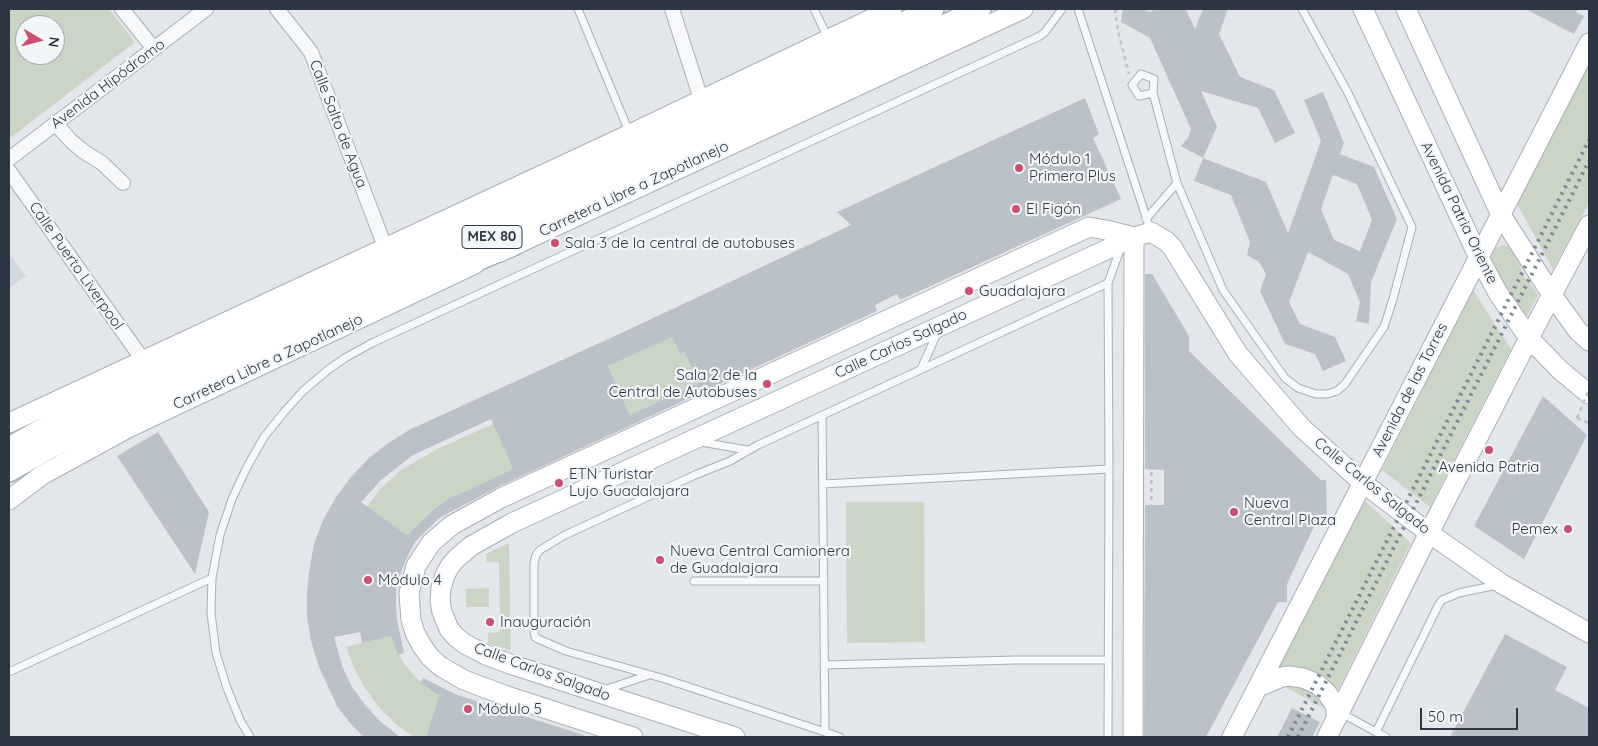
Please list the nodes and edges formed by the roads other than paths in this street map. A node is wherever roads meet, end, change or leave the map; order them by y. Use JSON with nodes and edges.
{"nodes":[{"id":1,"x":122,"y":9,"type":"edge"},
{"id":2,"x":206,"y":9,"type":"edge"},
{"id":3,"x":277,"y":9,"type":"edge"},
{"id":4,"x":578,"y":9,"type":"edge"},
{"id":5,"x":672,"y":9,"type":"edge"},
{"id":6,"x":814,"y":9,"type":"edge"},
{"id":7,"x":892,"y":9,"type":"edge"},
{"id":8,"x":934,"y":9,"type":"edge"},
{"id":9,"x":980,"y":9,"type":"edge"},
{"id":10,"x":1023,"y":9,"type":"edge"},
{"id":11,"x":1062,"y":9,"type":"edge"},
{"id":12,"x":1078,"y":9,"type":"edge"},
{"id":13,"x":1302,"y":9,"type":"edge"},
{"id":14,"x":1364,"y":9,"type":"edge"},
{"id":15,"x":1406,"y":9,"type":"edge"},
{"id":16,"x":828,"y":38,"type":"junction"},
{"id":17,"x":1589,"y":43,"type":"edge"},
{"id":18,"x":154,"y":50,"type":"junction"},
{"id":19,"x":1153,"y":93,"type":"junction"},
{"id":20,"x":702,"y":99,"type":"junction"},
{"id":21,"x":56,"y":124,"type":"junction"},
{"id":22,"x":630,"y":134,"type":"junction"},
{"id":23,"x":9,"y":159,"type":"edge"},
{"id":24,"x":9,"y":171,"type":"edge"},
{"id":25,"x":123,"y":183,"type":"dead end"},
{"id":26,"x":1177,"y":183,"type":"junction"},
{"id":27,"x":1501,"y":215,"type":"junction"},
{"id":28,"x":1589,"y":225,"type":"edge"},
{"id":29,"x":1139,"y":232,"type":"junction"},
{"id":30,"x":513,"y":246,"type":"junction"},
{"id":31,"x":385,"y":247,"type":"junction"},
{"id":32,"x":1478,"y":258,"type":"junction"},
{"id":33,"x":1108,"y":283,"type":"junction"},
{"id":34,"x":1552,"y":295,"type":"junction"},
{"id":35,"x":330,"y":313,"type":"junction"},
{"id":36,"x":940,"y":326,"type":"junction"},
{"id":37,"x":1529,"y":338,"type":"junction"},
{"id":38,"x":1589,"y":341,"type":"edge"},
{"id":39,"x":143,"y":360,"type":"junction"},
{"id":40,"x":921,"y":369,"type":"junction"},
{"id":41,"x":1589,"y":394,"type":"edge"},
{"id":42,"x":822,"y":416,"type":"junction"},
{"id":43,"x":9,"y":423,"type":"edge"},
{"id":44,"x":692,"y":440,"type":"junction"},
{"id":45,"x":9,"y":448,"type":"edge"},
{"id":46,"x":747,"y":450,"type":"junction"},
{"id":47,"x":1109,"y":469,"type":"junction"},
{"id":48,"x":9,"y":471,"type":"edge"},
{"id":49,"x":1363,"y":483,"type":"junction"},
{"id":50,"x":823,"y":484,"type":"junction"},
{"id":51,"x":9,"y":500,"type":"edge"},
{"id":52,"x":1429,"y":534,"type":"junction"},
{"id":53,"x":212,"y":578,"type":"junction"},
{"id":54,"x":694,"y":581,"type":"dead end"},
{"id":55,"x":824,"y":581,"type":"junction"},
{"id":56,"x":1502,"y":584,"type":"junction"},
{"id":57,"x":1589,"y":633,"type":"edge"},
{"id":58,"x":1108,"y":660,"type":"junction"},
{"id":59,"x":824,"y":665,"type":"junction"},
{"id":60,"x":9,"y":672,"type":"edge"},
{"id":61,"x":649,"y":675,"type":"junction"},
{"id":62,"x":1258,"y":687,"type":"junction"},
{"id":63,"x":597,"y":693,"type":"junction"},
{"id":64,"x":1338,"y":715,"type":"junction"},
{"id":65,"x":1376,"y":732,"type":"junction"},
{"id":66,"x":823,"y":733,"type":"edge"},
{"id":67,"x":250,"y":737,"type":"edge"},
{"id":68,"x":633,"y":737,"type":"edge"},
{"id":69,"x":735,"y":737,"type":"edge"},
{"id":70,"x":840,"y":737,"type":"edge"},
{"id":71,"x":1108,"y":737,"type":"edge"},
{"id":72,"x":1133,"y":737,"type":"edge"},
{"id":73,"x":1232,"y":737,"type":"edge"},
{"id":74,"x":1327,"y":737,"type":"edge"},
{"id":75,"x":1386,"y":737,"type":"edge"}],
"edges":[{"from":1,"to":18,"type":"street"},
{"from":2,"to":18,"type":"street","name":"Avenida Hipódromo"},
{"from":3,"to":31,"type":"street","name":"Calle Salto de Agua"},
{"from":4,"to":22,"type":"lane"},
{"from":5,"to":20,"type":"street"},
{"from":6,"to":16,"type":"lane"},
{"from":7,"to":16,"type":"street"},
{"from":8,"to":45,"type":"main road","number":"MEX 80"},
{"from":9,"to":35,"type":"main road","name":"Carretera Libre a Zapotlanejo","number":"MEX 80"},
{"from":10,"to":30,"type":"street","name":"Carretera Libre a Zapotlanejo"},
{"from":11,"to":53,"type":"lane"},
{"from":12,"to":29,"type":"lane"},
{"from":13,"to":26,"type":"lane"},
{"from":14,"to":32,"type":"street","name":"Avenida Patria Oriente"},
{"from":15,"to":27,"type":"street"},
{"from":16,"to":20,"type":"street"},
{"from":17,"to":27,"type":"street","name":"Avenida de las Torres"},
{"from":18,"to":21,"type":"street","name":"Avenida Hipódromo"},
{"from":19,"to":19,"type":"lane"},
{"from":19,"to":26,"type":"lane"},
{"from":20,"to":22,"type":"street"},
{"from":21,"to":23,"type":"street","name":"Avenida Hipódromo"},
{"from":21,"to":25,"type":"street"},
{"from":22,"to":31,"type":"street"},
{"from":24,"to":39,"type":"street","name":"Calle Puerto Liverpool"},
{"from":26,"to":29,"type":"lane"},
{"from":27,"to":32,"type":"street","name":"Avenida de las Torres"},
{"from":27,"to":34,"type":"street"},
{"from":28,"to":34,"type":"street"},
{"from":29,"to":33,"type":"lane"},
{"from":29,"to":36,"type":"street","name":"Calle Carlos Salgado"},
{"from":29,"to":49,"type":"street","name":"Calle Carlos Salgado"},
{"from":29,"to":68,"type":"street"},
{"from":29,"to":72,"type":"street"},
{"from":30,"to":35,"type":"main road"},
{"from":30,"to":51,"type":"street","name":"Carretera Libre a Zapotlanejo"},
{"from":31,"to":39,"type":"street"},
{"from":32,"to":37,"type":"street","name":"Avenida Patria Oriente"},
{"from":32,"to":49,"type":"street","name":"Avenida de las Torres"},
{"from":33,"to":40,"type":"lane"},
{"from":33,"to":47,"type":"lane"},
{"from":34,"to":37,"type":"street"},
{"from":34,"to":38,"type":"street"},
{"from":35,"to":48,"type":"main road","name":"Carretera Libre a Zapotlanejo","number":"MEX 80"},
{"from":36,"to":40,"type":"lane"},
{"from":36,"to":44,"type":"street","name":"Calle Carlos Salgado"},
{"from":37,"to":41,"type":"street","name":"Avenida Patria Oriente"},
{"from":37,"to":52,"type":"street"},
{"from":39,"to":43,"type":"street"},
{"from":40,"to":42,"type":"lane"},
{"from":42,"to":46,"type":"lane"},
{"from":42,"to":50,"type":"lane"},
{"from":44,"to":46,"type":"lane"},
{"from":44,"to":63,"type":"street","name":"Calle Carlos Salgado"},
{"from":46,"to":61,"type":"lane"},
{"from":47,"to":50,"type":"lane"},
{"from":47,"to":58,"type":"lane"},
{"from":49,"to":52,"type":"street","name":"Calle Carlos Salgado"},
{"from":49,"to":62,"type":"street","name":"Avenida de las Torres"},
{"from":50,"to":55,"type":"lane"},
{"from":52,"to":56,"type":"street","name":"Calle Carlos Salgado"},
{"from":52,"to":64,"type":"street"},
{"from":53,"to":60,"type":"lane"},
{"from":53,"to":67,"type":"lane"},
{"from":54,"to":55,"type":"lane"},
{"from":55,"to":59,"type":"lane"},
{"from":56,"to":57,"type":"street","name":"Calle Carlos Salgado"},
{"from":56,"to":65,"type":"lane"},
{"from":58,"to":59,"type":"lane"},
{"from":58,"to":71,"type":"lane"},
{"from":59,"to":66,"type":"lane"},
{"from":61,"to":63,"type":"lane"},
{"from":61,"to":66,"type":"lane"},
{"from":62,"to":64,"type":"street"},
{"from":62,"to":73,"type":"street","name":"Avenida de las Torres"},
{"from":63,"to":69,"type":"street","name":"Calle Carlos Salgado"},
{"from":64,"to":65,"type":"lane"},
{"from":64,"to":74,"type":"street"},
{"from":65,"to":75,"type":"lane"},
{"from":66,"to":70,"type":"lane"}]}
